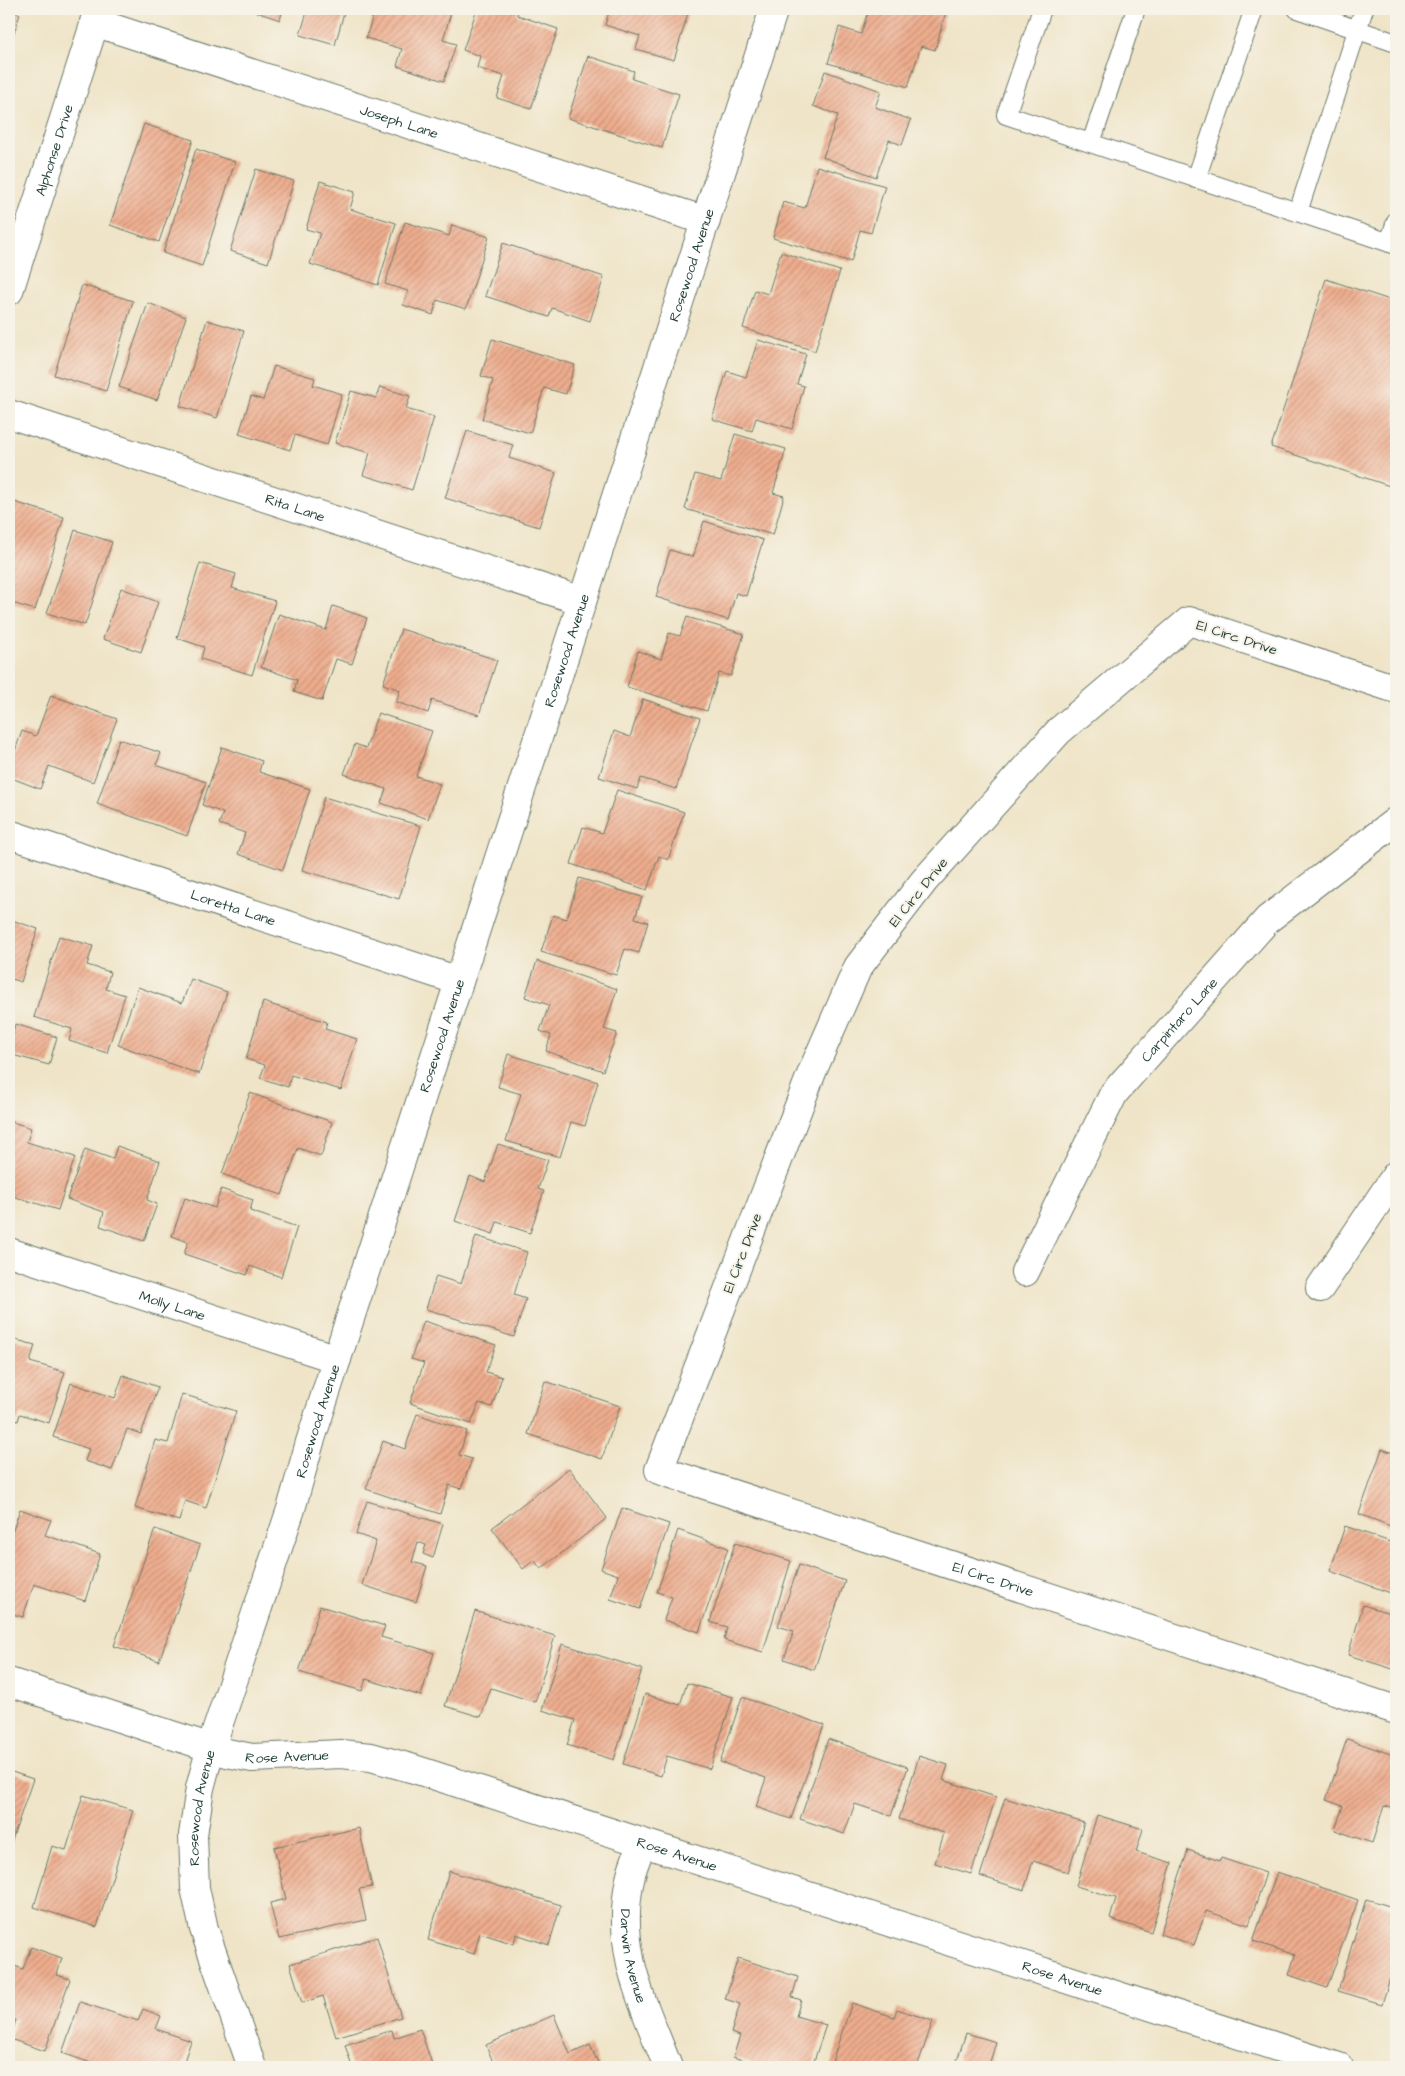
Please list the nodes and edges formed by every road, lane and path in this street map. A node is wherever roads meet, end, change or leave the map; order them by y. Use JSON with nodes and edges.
{"nodes":[{"id":1,"x":774,"y":9,"type":"edge"},
{"id":2,"x":1042,"y":9,"type":"edge"},
{"id":3,"x":1136,"y":9,"type":"edge"},
{"id":4,"x":1254,"y":9,"type":"edge"},
{"id":5,"x":1297,"y":9,"type":"edge"},
{"id":6,"x":1364,"y":9,"type":"edge"},
{"id":7,"x":97,"y":16,"type":"edge"},
{"id":8,"x":1357,"y":29,"type":"junction"},
{"id":9,"x":1396,"y":43,"type":"edge"},
{"id":10,"x":1091,"y":143,"type":"junction"},
{"id":11,"x":1196,"y":178,"type":"junction"},
{"id":12,"x":1298,"y":212,"type":"junction"},
{"id":13,"x":706,"y":221,"type":"junction"},
{"id":14,"x":1396,"y":221,"type":"edge"},
{"id":15,"x":1393,"y":244,"type":"edge"},
{"id":16,"x":9,"y":291,"type":"edge"},
{"id":17,"x":9,"y":414,"type":"edge"},
{"id":18,"x":582,"y":601,"type":"junction"},
{"id":19,"x":1396,"y":689,"type":"edge"},
{"id":20,"x":1396,"y":821,"type":"edge"},
{"id":21,"x":9,"y":834,"type":"edge"},
{"id":22,"x":459,"y":981,"type":"junction"},
{"id":23,"x":1396,"y":1175,"type":"edge"},
{"id":24,"x":9,"y":1252,"type":"edge"},
{"id":25,"x":1025,"y":1272,"type":"dead end"},
{"id":26,"x":1320,"y":1288,"type":"dead end"},
{"id":27,"x":337,"y":1359,"type":"junction"},
{"id":28,"x":9,"y":1682,"type":"edge"},
{"id":29,"x":1396,"y":1710,"type":"edge"},
{"id":30,"x":211,"y":1747,"type":"junction"},
{"id":31,"x":642,"y":1843,"type":"junction"},
{"id":32,"x":252,"y":2067,"type":"edge"},
{"id":33,"x":668,"y":2067,"type":"edge"},
{"id":34,"x":1339,"y":2067,"type":"edge"}],
"edges":[{"from":1,"to":13,"type":"street","name":"Rosewood Avenue"},
{"from":2,"to":10,"type":"lane"},
{"from":3,"to":10,"type":"lane"},
{"from":4,"to":11,"type":"lane"},
{"from":5,"to":8,"type":"lane"},
{"from":6,"to":8,"type":"lane"},
{"from":7,"to":13,"type":"street","name":"Joseph Lane"},
{"from":7,"to":16,"type":"street","name":"Alphonse Drive"},
{"from":8,"to":9,"type":"lane"},
{"from":8,"to":12,"type":"lane"},
{"from":10,"to":11,"type":"lane"},
{"from":11,"to":12,"type":"lane"},
{"from":12,"to":15,"type":"lane"},
{"from":13,"to":18,"type":"street","name":"Rosewood Avenue"},
{"from":14,"to":15,"type":"lane"},
{"from":17,"to":18,"type":"street","name":"Rita Lane"},
{"from":18,"to":22,"type":"street","name":"Rosewood Avenue"},
{"from":19,"to":29,"type":"street","name":"El Circ Drive"},
{"from":20,"to":25,"type":"street","name":"Carpintaro Lane"},
{"from":21,"to":22,"type":"street","name":"Loretta Lane"},
{"from":22,"to":27,"type":"street","name":"Rosewood Avenue"},
{"from":23,"to":26,"type":"street"},
{"from":24,"to":27,"type":"street","name":"Molly Lane"},
{"from":27,"to":30,"type":"street","name":"Rosewood Avenue"},
{"from":28,"to":30,"type":"street","name":"Rose Avenue"},
{"from":30,"to":31,"type":"street","name":"Rose Avenue"},
{"from":30,"to":32,"type":"street","name":"Rosewood Avenue"},
{"from":31,"to":33,"type":"street","name":"Darwin Avenue"},
{"from":31,"to":34,"type":"street","name":"Rose Avenue"}]}
